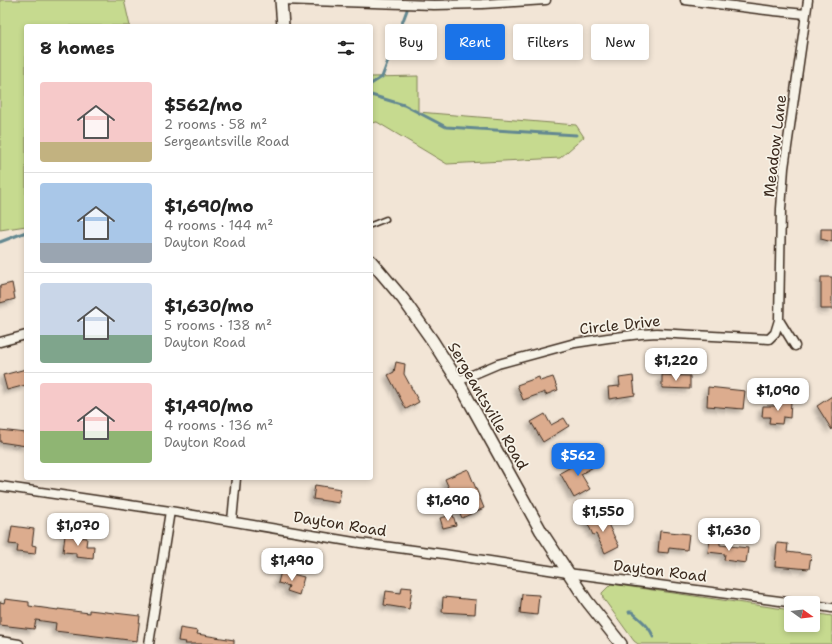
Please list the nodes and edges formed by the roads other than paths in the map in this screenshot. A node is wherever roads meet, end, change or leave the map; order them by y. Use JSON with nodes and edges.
{"nodes":[{"id":1,"x":281,"y":0,"type":"edge"},
{"id":2,"x":546,"y":0,"type":"edge"},
{"id":3,"x":685,"y":0,"type":"edge"},
{"id":4,"x":808,"y":0,"type":"edge"},
{"id":5,"x":806,"y":14,"type":"junction"},
{"id":6,"x":283,"y":24,"type":"edge"},
{"id":7,"x":386,"y":219,"type":"dead end"},
{"id":8,"x":373,"y":224,"type":"edge"},
{"id":9,"x":373,"y":263,"type":"edge"},
{"id":10,"x":780,"y":295,"type":"joint"},
{"id":11,"x":779,"y":320,"type":"junction"},
{"id":12,"x":24,"y":336,"type":"edge"},
{"id":13,"x":0,"y":342,"type":"edge"},
{"id":14,"x":795,"y":346,"type":"dead end"},
{"id":15,"x":458,"y":381,"type":"junction"},
{"id":16,"x":236,"y":480,"type":"edge"},
{"id":17,"x":0,"y":486,"type":"edge"},
{"id":18,"x":170,"y":511,"type":"junction"},
{"id":19,"x":232,"y":521,"type":"junction"},
{"id":20,"x":568,"y":573,"type":"junction"},
{"id":21,"x":784,"y":602,"type":"edge"},
{"id":22,"x":820,"y":606,"type":"edge"},
{"id":23,"x":832,"y":608,"type":"edge"},
{"id":24,"x":0,"y":641,"type":"edge"},
{"id":25,"x":18,"y":644,"type":"edge"},
{"id":26,"x":149,"y":644,"type":"edge"},
{"id":27,"x":621,"y":644,"type":"edge"}],
"edges":[{"from":1,"to":2,"type":"street"},
{"from":1,"to":6,"type":"main road"},
{"from":3,"to":5,"type":"street"},
{"from":4,"to":5,"type":"street","name":"Meadow Lane"},
{"from":5,"to":10,"type":"street","name":"Meadow Lane"},
{"from":7,"to":8,"type":"lane"},
{"from":9,"to":15,"type":"main road","name":"Sergeantsville Road"},
{"from":10,"to":11,"type":"street","name":"Circle Drive"},
{"from":11,"to":14,"type":"street"},
{"from":11,"to":15,"type":"street","name":"Circle Drive"},
{"from":12,"to":13,"type":"street"},
{"from":15,"to":20,"type":"main road","name":"Sergeantsville Road"},
{"from":16,"to":19,"type":"street"},
{"from":17,"to":18,"type":"street","name":"Dayton Road"},
{"from":18,"to":19,"type":"street","name":"Dayton Road"},
{"from":18,"to":26,"type":"street"},
{"from":19,"to":20,"type":"street","name":"Dayton Road"},
{"from":20,"to":21,"type":"street","name":"Dayton Road"},
{"from":20,"to":27,"type":"main road","name":"Sergeantsville Road"},
{"from":22,"to":23,"type":"street"},
{"from":24,"to":25,"type":"street"}]}
